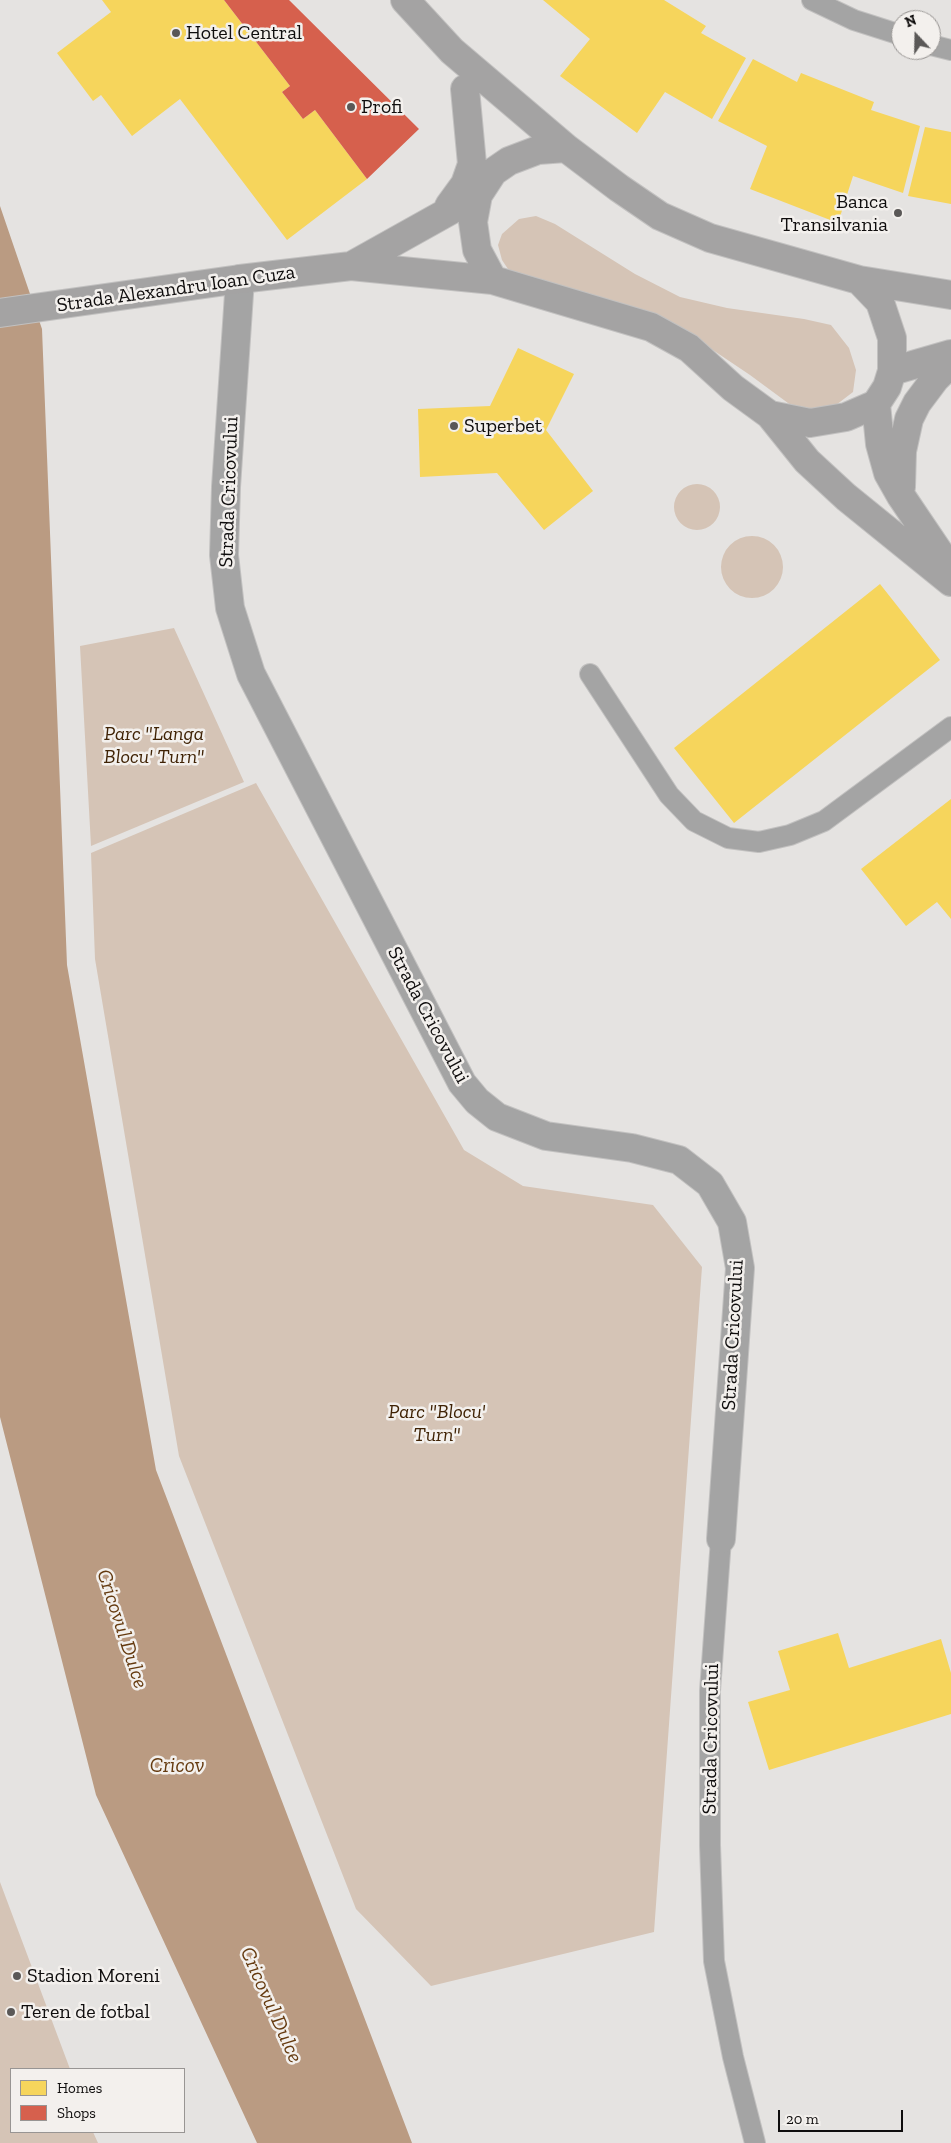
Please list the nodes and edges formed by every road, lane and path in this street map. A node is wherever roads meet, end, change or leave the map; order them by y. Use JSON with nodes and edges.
{"nodes":[{"id":1,"x":405,"y":0,"type":"edge"},
{"id":2,"x":818,"y":1,"type":"edge"},
{"id":3,"x":891,"y":32,"type":"edge"},
{"id":4,"x":452,"y":52,"type":"junction"},
{"id":5,"x":465,"y":89,"type":"junction"},
{"id":6,"x":566,"y":148,"type":"junction"},
{"id":7,"x":493,"y":172,"type":"junction"},
{"id":8,"x":478,"y":195,"type":"junction"},
{"id":9,"x":439,"y":216,"type":"junction"},
{"id":10,"x":351,"y":266,"type":"junction"},
{"id":11,"x":240,"y":278,"type":"junction"},
{"id":12,"x":493,"y":280,"type":"junction"},
{"id":13,"x":859,"y":280,"type":"junction"},
{"id":14,"x":951,"y":295,"type":"edge"},
{"id":15,"x":0,"y":313,"type":"edge"},
{"id":16,"x":951,"y":354,"type":"edge"},
{"id":17,"x":951,"y":363,"type":"edge"},
{"id":18,"x":892,"y":371,"type":"junction"},
{"id":19,"x":876,"y":404,"type":"junction"},
{"id":20,"x":770,"y":415,"type":"junction"},
{"id":21,"x":901,"y":496,"type":"junction"},
{"id":22,"x":951,"y":570,"type":"edge"},
{"id":23,"x":951,"y":582,"type":"edge"},
{"id":24,"x":590,"y":674,"type":"dead end"},
{"id":25,"x":951,"y":727,"type":"edge"},
{"id":26,"x":721,"y":1539,"type":"joint"},
{"id":27,"x":755,"y":2143,"type":"edge"}],
"edges":[{"from":1,"to":4,"type":"main road"},
{"from":2,"to":3,"type":"lane"},
{"from":4,"to":5,"type":"main road"},
{"from":4,"to":6,"type":"main road"},
{"from":5,"to":7,"type":"main road"},
{"from":5,"to":9,"type":"main road"},
{"from":6,"to":7,"type":"main road"},
{"from":6,"to":13,"type":"main road"},
{"from":7,"to":8,"type":"main road"},
{"from":8,"to":9,"type":"main road","name":"Strada Alexandru Ioan Cuza"},
{"from":8,"to":12,"type":"main road"},
{"from":9,"to":10,"type":"main road","name":"Strada Alexandru Ioan Cuza"},
{"from":10,"to":11,"type":"main road","name":"Strada Alexandru Ioan Cuza"},
{"from":10,"to":12,"type":"main road","name":"Strada Alexandru Ioan Cuza"},
{"from":11,"to":15,"type":"main road","name":"Strada Alexandru Ioan Cuza"},
{"from":11,"to":26,"type":"street","name":"Strada Cricovului"},
{"from":12,"to":20,"type":"main road","name":"Strada Alexandru Ioan Cuza"},
{"from":13,"to":14,"type":"main road"},
{"from":13,"to":18,"type":"main road"},
{"from":16,"to":18,"type":"main road"},
{"from":17,"to":21,"type":"main road"},
{"from":18,"to":19,"type":"main road"},
{"from":19,"to":20,"type":"main road"},
{"from":19,"to":21,"type":"main road"},
{"from":20,"to":23,"type":"main road"},
{"from":21,"to":22,"type":"main road"},
{"from":24,"to":25,"type":"lane"},
{"from":26,"to":27,"type":"lane","name":"Strada Cricovului"}]}
